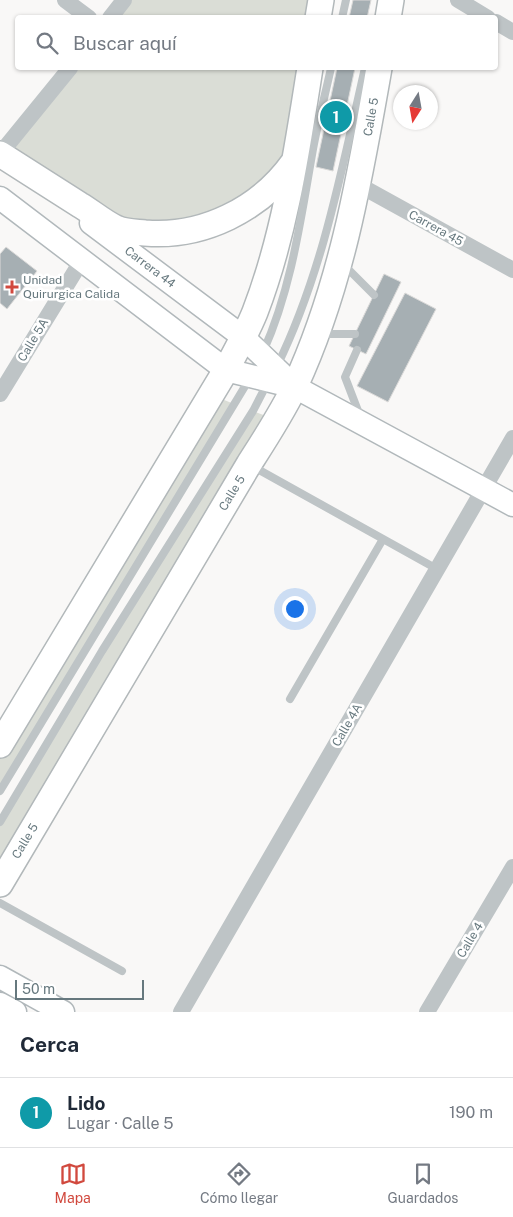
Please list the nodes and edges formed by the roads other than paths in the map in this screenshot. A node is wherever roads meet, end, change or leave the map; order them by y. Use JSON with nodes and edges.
{"nodes":[{"id":1,"x":65,"y":0,"type":"edge"},
{"id":2,"x":124,"y":0,"type":"edge"},
{"id":3,"x":321,"y":0,"type":"edge"},
{"id":4,"x":346,"y":0,"type":"edge"},
{"id":5,"x":391,"y":0,"type":"edge"},
{"id":6,"x":458,"y":0,"type":"edge"},
{"id":7,"x":85,"y":15,"type":"edge"},
{"id":8,"x":112,"y":15,"type":"edge"},
{"id":9,"x":318,"y":15,"type":"edge"},
{"id":10,"x":343,"y":15,"type":"edge"},
{"id":11,"x":388,"y":15,"type":"edge"},
{"id":12,"x":483,"y":15,"type":"edge"},
{"id":13,"x":498,"y":23,"type":"edge"},
{"id":14,"x":513,"y":32,"type":"edge"},
{"id":15,"x":68,"y":70,"type":"edge"},
{"id":16,"x":310,"y":70,"type":"edge"},
{"id":17,"x":331,"y":70,"type":"edge"},
{"id":18,"x":365,"y":70,"type":"edge"},
{"id":19,"x":379,"y":70,"type":"edge"},
{"id":20,"x":0,"y":154,"type":"edge"},
{"id":21,"x":295,"y":161,"type":"junction"},
{"id":22,"x":359,"y":185,"type":"junction"},
{"id":23,"x":0,"y":198,"type":"edge"},
{"id":24,"x":82,"y":260,"type":"junction"},
{"id":25,"x":340,"y":261,"type":"junction"},
{"id":26,"x":513,"y":270,"type":"edge"},
{"id":27,"x":374,"y":295,"type":"dead end"},
{"id":28,"x":316,"y":334,"type":"junction"},
{"id":29,"x":355,"y":334,"type":"dead end"},
{"id":30,"x":243,"y":337,"type":"junction"},
{"id":31,"x":357,"y":350,"type":"dead end"},
{"id":32,"x":262,"y":369,"type":"junction"},
{"id":33,"x":226,"y":370,"type":"junction"},
{"id":34,"x":294,"y":387,"type":"junction"},
{"id":35,"x":1,"y":392,"type":"edge"},
{"id":36,"x":362,"y":423,"type":"junction"},
{"id":37,"x":513,"y":438,"type":"edge"},
{"id":38,"x":248,"y":464,"type":"junction"},
{"id":39,"x":484,"y":489,"type":"junction"},
{"id":40,"x":513,"y":505,"type":"edge"},
{"id":41,"x":383,"y":539,"type":"junction"},
{"id":42,"x":437,"y":569,"type":"junction"},
{"id":43,"x":290,"y":699,"type":"dead end"},
{"id":44,"x":0,"y":745,"type":"edge"},
{"id":45,"x":0,"y":791,"type":"edge"},
{"id":46,"x":0,"y":822,"type":"edge"},
{"id":47,"x":511,"y":874,"type":"edge"},
{"id":48,"x":0,"y":884,"type":"edge"},
{"id":49,"x":0,"y":903,"type":"edge"},
{"id":50,"x":122,"y":971,"type":"dead end"},
{"id":51,"x":0,"y":977,"type":"edge"},
{"id":52,"x":0,"y":1004,"type":"edge"},
{"id":53,"x":15,"y":1012,"type":"edge"},
{"id":54,"x":64,"y":1012,"type":"edge"},
{"id":55,"x":181,"y":1012,"type":"edge"},
{"id":56,"x":427,"y":1012,"type":"edge"}],
"edges":[{"from":1,"to":7,"type":"street"},
{"from":2,"to":8,"type":"street"},
{"from":3,"to":9,"type":"main road"},
{"from":4,"to":10,"type":"lane"},
{"from":5,"to":11,"type":"main road"},
{"from":6,"to":12,"type":"street"},
{"from":13,"to":14,"type":"street"},
{"from":15,"to":20,"type":"street"},
{"from":16,"to":21,"type":"main road"},
{"from":17,"to":32,"type":"lane"},
{"from":18,"to":32,"type":"lane"},
{"from":19,"to":22,"type":"main road","name":"Calle 5"},
{"from":20,"to":21,"type":"main road"},
{"from":20,"to":30,"type":"main road","name":"Carrera 44"},
{"from":21,"to":30,"type":"main road"},
{"from":22,"to":25,"type":"main road","name":"Calle 5"},
{"from":22,"to":26,"type":"street","name":"Carrera 45"},
{"from":23,"to":24,"type":"main road","name":"Carrera 44"},
{"from":24,"to":33,"type":"main road","name":"Carrera 44"},
{"from":24,"to":35,"type":"street","name":"Calle 5A"},
{"from":25,"to":27,"type":"lane"},
{"from":25,"to":28,"type":"main road","name":"Calle 5"},
{"from":28,"to":29,"type":"lane"},
{"from":28,"to":34,"type":"main road","name":"Calle 5"},
{"from":30,"to":32,"type":"main road","name":"Carrera 44"},
{"from":30,"to":33,"type":"main road"},
{"from":31,"to":36,"type":"lane"},
{"from":32,"to":33,"type":"main road","name":"Carrera 44"},
{"from":32,"to":34,"type":"main road","name":"Carrera 44"},
{"from":32,"to":45,"type":"lane"},
{"from":32,"to":46,"type":"lane"},
{"from":33,"to":44,"type":"main road"},
{"from":34,"to":36,"type":"main road","name":"Carrera 44"},
{"from":34,"to":38,"type":"main road","name":"Calle 5"},
{"from":36,"to":39,"type":"main road","name":"Carrera 44"},
{"from":37,"to":39,"type":"street","name":"Calle 4A"},
{"from":38,"to":41,"type":"lane"},
{"from":38,"to":48,"type":"main road","name":"Calle 5"},
{"from":39,"to":40,"type":"main road","name":"Carrera 44"},
{"from":39,"to":42,"type":"street","name":"Calle 4A"},
{"from":41,"to":42,"type":"lane"},
{"from":41,"to":43,"type":"lane"},
{"from":42,"to":55,"type":"street","name":"Calle 4A"},
{"from":47,"to":56,"type":"street","name":"Calle 4"},
{"from":49,"to":50,"type":"lane"},
{"from":51,"to":54,"type":"main road"},
{"from":52,"to":53,"type":"main road"}]}
